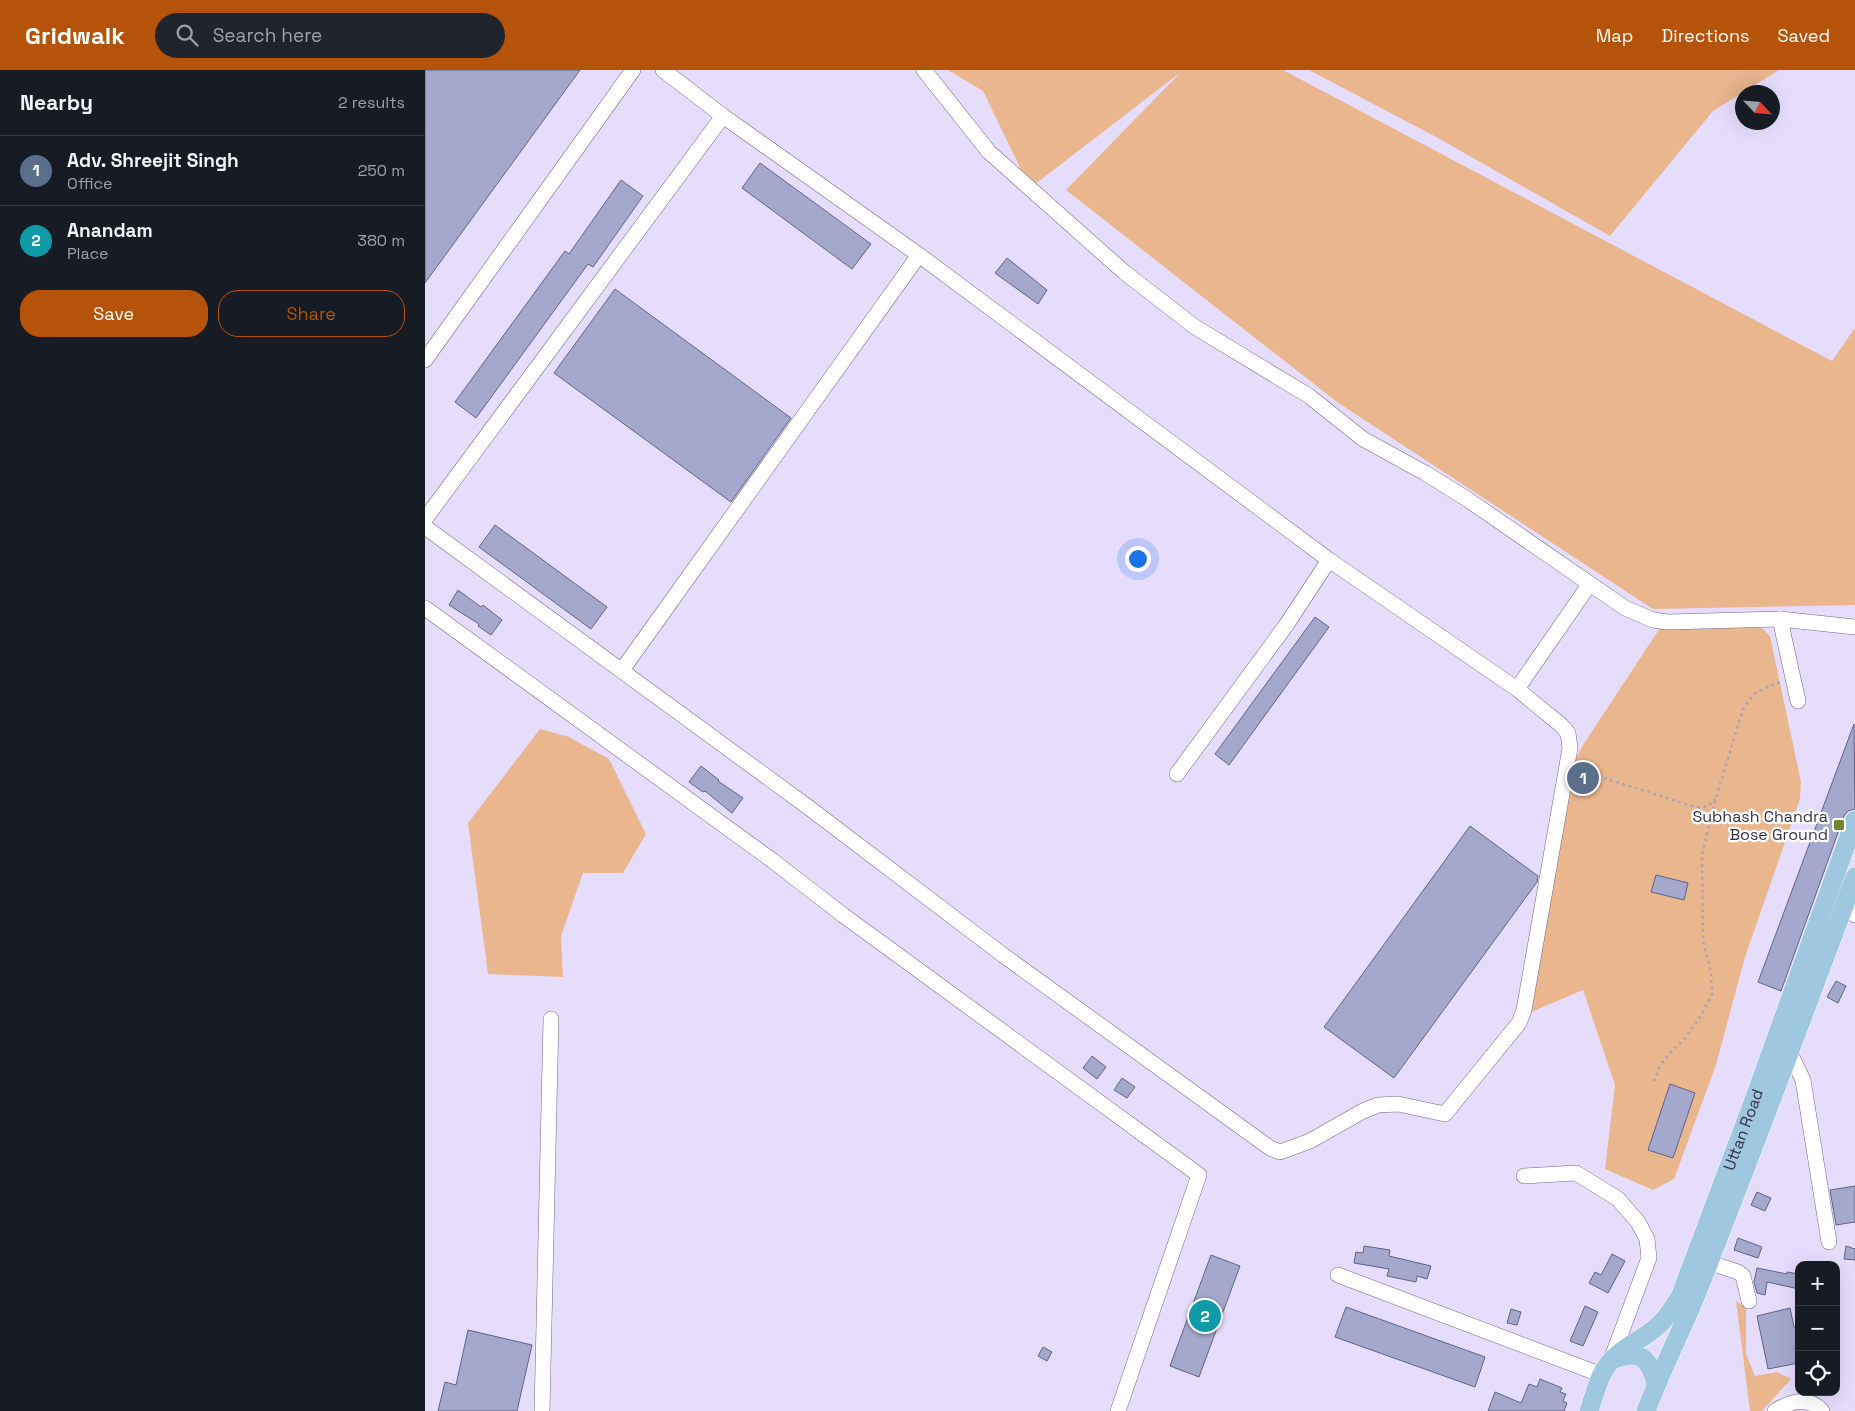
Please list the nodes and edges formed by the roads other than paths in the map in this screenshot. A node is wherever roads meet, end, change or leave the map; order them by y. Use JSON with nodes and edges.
{"nodes":[{"id":1,"x":633,"y":70,"type":"edge"},
{"id":2,"x":663,"y":70,"type":"edge"},
{"id":3,"x":924,"y":70,"type":"edge"},
{"id":4,"x":723,"y":116,"type":"junction"},
{"id":5,"x":919,"y":255,"type":"junction"},
{"id":6,"x":425,"y":360,"type":"edge"},
{"id":7,"x":425,"y":519,"type":"edge"},
{"id":8,"x":425,"y":527,"type":"edge"},
{"id":9,"x":1329,"y":560,"type":"junction"},
{"id":10,"x":1589,"y":585,"type":"junction"},
{"id":11,"x":425,"y":608,"type":"edge"},
{"id":12,"x":1780,"y":619,"type":"junction"},
{"id":13,"x":1855,"y":627,"type":"edge"},
{"id":14,"x":621,"y":670,"type":"junction"},
{"id":15,"x":1517,"y":689,"type":"junction"},
{"id":16,"x":1798,"y":701,"type":"dead end"},
{"id":17,"x":1177,"y":774,"type":"dead end"},
{"id":18,"x":1855,"y":820,"type":"edge"},
{"id":19,"x":1855,"y":877,"type":"edge"},
{"id":20,"x":1849,"y":911,"type":"edge"},
{"id":21,"x":551,"y":1019,"type":"dead end"},
{"id":22,"x":1789,"y":1051,"type":"junction"},
{"id":23,"x":1524,"y":1176,"type":"dead end"},
{"id":24,"x":1829,"y":1242,"type":"dead end"},
{"id":25,"x":1708,"y":1262,"type":"junction"},
{"id":26,"x":1338,"y":1276,"type":"dead end"},
{"id":27,"x":1749,"y":1300,"type":"dead end"},
{"id":28,"x":1607,"y":1367,"type":"junction"},
{"id":29,"x":1656,"y":1383,"type":"junction"},
{"id":30,"x":542,"y":1411,"type":"edge"},
{"id":31,"x":1118,"y":1411,"type":"edge"},
{"id":32,"x":1589,"y":1411,"type":"edge"},
{"id":33,"x":1646,"y":1411,"type":"edge"},
{"id":34,"x":1775,"y":1411,"type":"edge"},
{"id":35,"x":1822,"y":1411,"type":"edge"}],
"edges":[{"from":1,"to":6,"type":"street"},
{"from":2,"to":4,"type":"street"},
{"from":3,"to":10,"type":"street"},
{"from":4,"to":5,"type":"street"},
{"from":4,"to":7,"type":"street"},
{"from":5,"to":9,"type":"street"},
{"from":5,"to":14,"type":"street"},
{"from":8,"to":14,"type":"street"},
{"from":9,"to":15,"type":"street"},
{"from":9,"to":17,"type":"street"},
{"from":10,"to":12,"type":"street"},
{"from":10,"to":15,"type":"street"},
{"from":11,"to":31,"type":"street"},
{"from":12,"to":13,"type":"street"},
{"from":12,"to":16,"type":"street"},
{"from":14,"to":15,"type":"street"},
{"from":18,"to":28,"type":"main road","name":"Uttan Road"},
{"from":19,"to":20,"type":"main road","name":"Uttan Road"},
{"from":20,"to":22,"type":"main road","name":"Uttan Road"},
{"from":21,"to":30,"type":"street"},
{"from":22,"to":24,"type":"street"},
{"from":22,"to":25,"type":"main road","name":"Uttan Road"},
{"from":23,"to":28,"type":"street"},
{"from":25,"to":27,"type":"street"},
{"from":25,"to":29,"type":"main road","name":"Uttan Road"},
{"from":26,"to":28,"type":"street"},
{"from":28,"to":29,"type":"main road"},
{"from":28,"to":32,"type":"main road"},
{"from":29,"to":33,"type":"main road","name":"Uttan Road"},
{"from":34,"to":35,"type":"street"}]}
